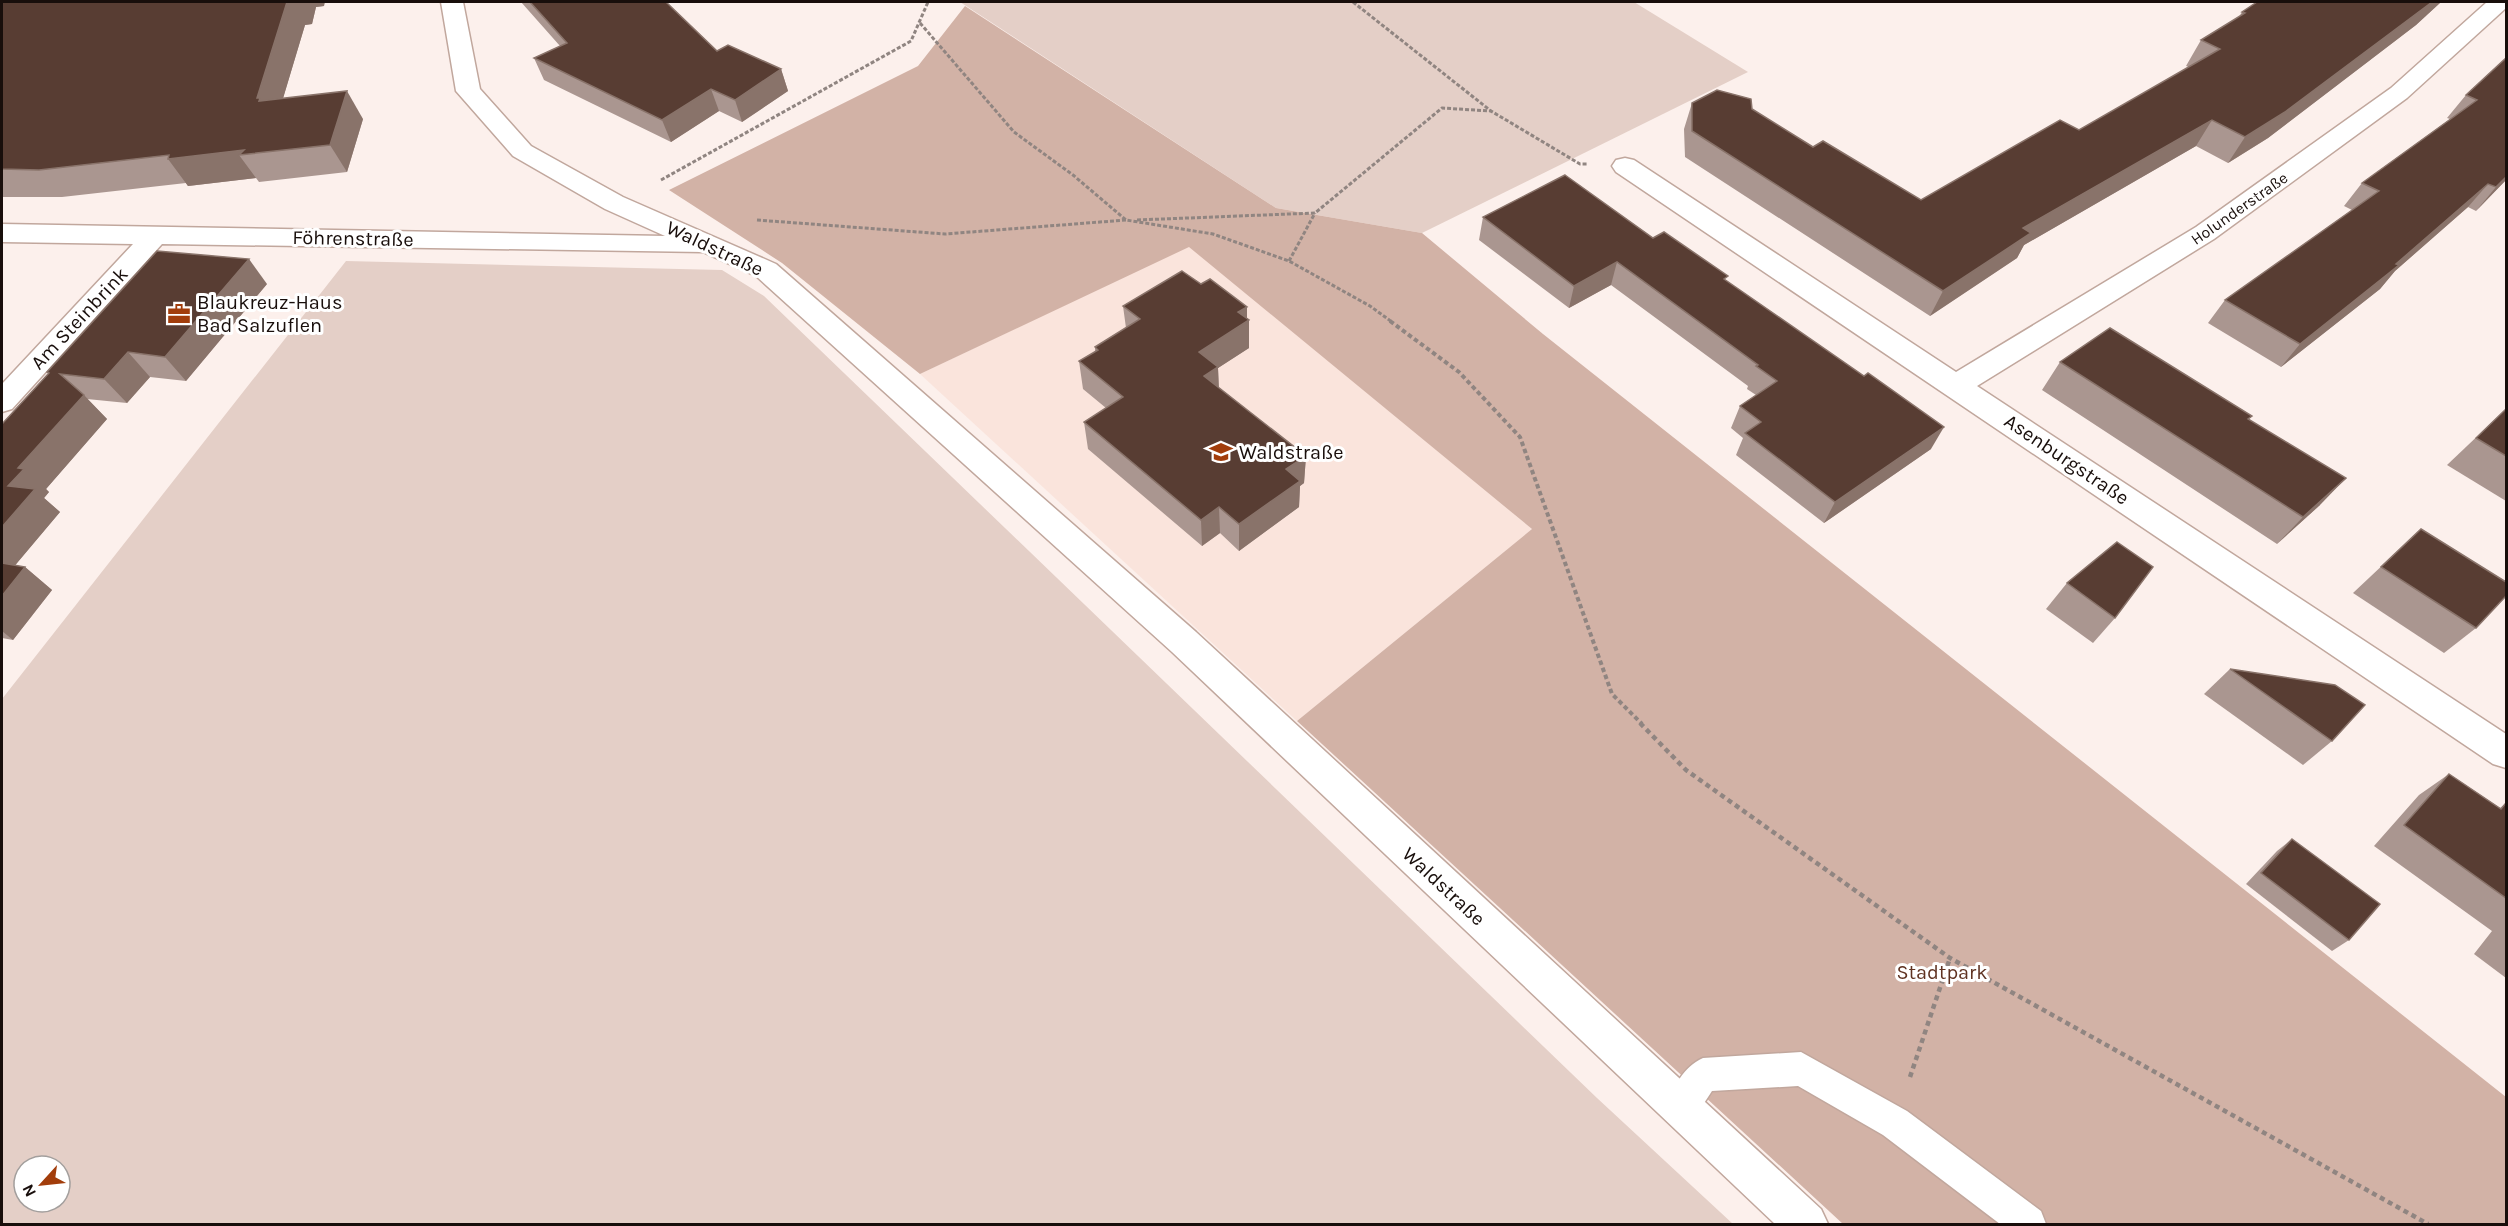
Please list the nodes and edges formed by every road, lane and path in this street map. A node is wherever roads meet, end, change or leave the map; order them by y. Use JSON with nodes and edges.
{"nodes":[{"id":1,"x":452,"y":2,"type":"edge"},
{"id":2,"x":928,"y":2,"type":"edge"},
{"id":3,"x":1353,"y":2,"type":"edge"},
{"id":4,"x":2500,"y":2,"type":"edge"},
{"id":5,"x":920,"y":23,"type":"junction"},
{"id":6,"x":1491,"y":111,"type":"junction"},
{"id":7,"x":1625,"y":166,"type":"joint"},
{"id":8,"x":662,"y":179,"type":"dead end"},
{"id":9,"x":1316,"y":213,"type":"junction"},
{"id":10,"x":749,"y":220,"type":"dead end"},
{"id":11,"x":1126,"y":220,"type":"junction"},
{"id":12,"x":2,"y":233,"type":"edge"},
{"id":13,"x":157,"y":234,"type":"junction"},
{"id":14,"x":705,"y":245,"type":"junction"},
{"id":15,"x":1289,"y":261,"type":"junction"},
{"id":16,"x":1957,"y":385,"type":"junction"},
{"id":17,"x":2,"y":402,"type":"edge"},
{"id":18,"x":2506,"y":753,"type":"edge"},
{"id":19,"x":1950,"y":958,"type":"junction"},
{"id":20,"x":1682,"y":1108,"type":"junction"},
{"id":21,"x":1895,"y":1123,"type":"junction"},
{"id":22,"x":1806,"y":1224,"type":"edge"},
{"id":23,"x":2028,"y":1224,"type":"edge"},
{"id":24,"x":2428,"y":1224,"type":"edge"}],
"edges":[{"from":1,"to":14,"type":"street","name":"Waldstraße"},
{"from":2,"to":5,"type":"path"},
{"from":3,"to":6,"type":"path"},
{"from":4,"to":16,"type":"street","name":"Holunderstraße"},
{"from":5,"to":8,"type":"path"},
{"from":5,"to":11,"type":"path"},
{"from":6,"to":7,"type":"path"},
{"from":6,"to":9,"type":"path"},
{"from":7,"to":16,"type":"street","name":"Asenburgstraße"},
{"from":9,"to":11,"type":"path"},
{"from":9,"to":15,"type":"path"},
{"from":10,"to":11,"type":"path"},
{"from":11,"to":15,"type":"path"},
{"from":12,"to":13,"type":"street","name":"Föhrenstraße"},
{"from":13,"to":14,"type":"street","name":"Föhrenstraße"},
{"from":13,"to":17,"type":"street","name":"Am Steinbrink"},
{"from":14,"to":20,"type":"street","name":"Waldstraße"},
{"from":15,"to":19,"type":"path"},
{"from":16,"to":18,"type":"street","name":"Asenburgstraße"},
{"from":19,"to":21,"type":"path"},
{"from":19,"to":24,"type":"path"},
{"from":20,"to":21,"type":"lane"},
{"from":20,"to":22,"type":"street","name":"Waldstraße"},
{"from":21,"to":23,"type":"lane"}]}
